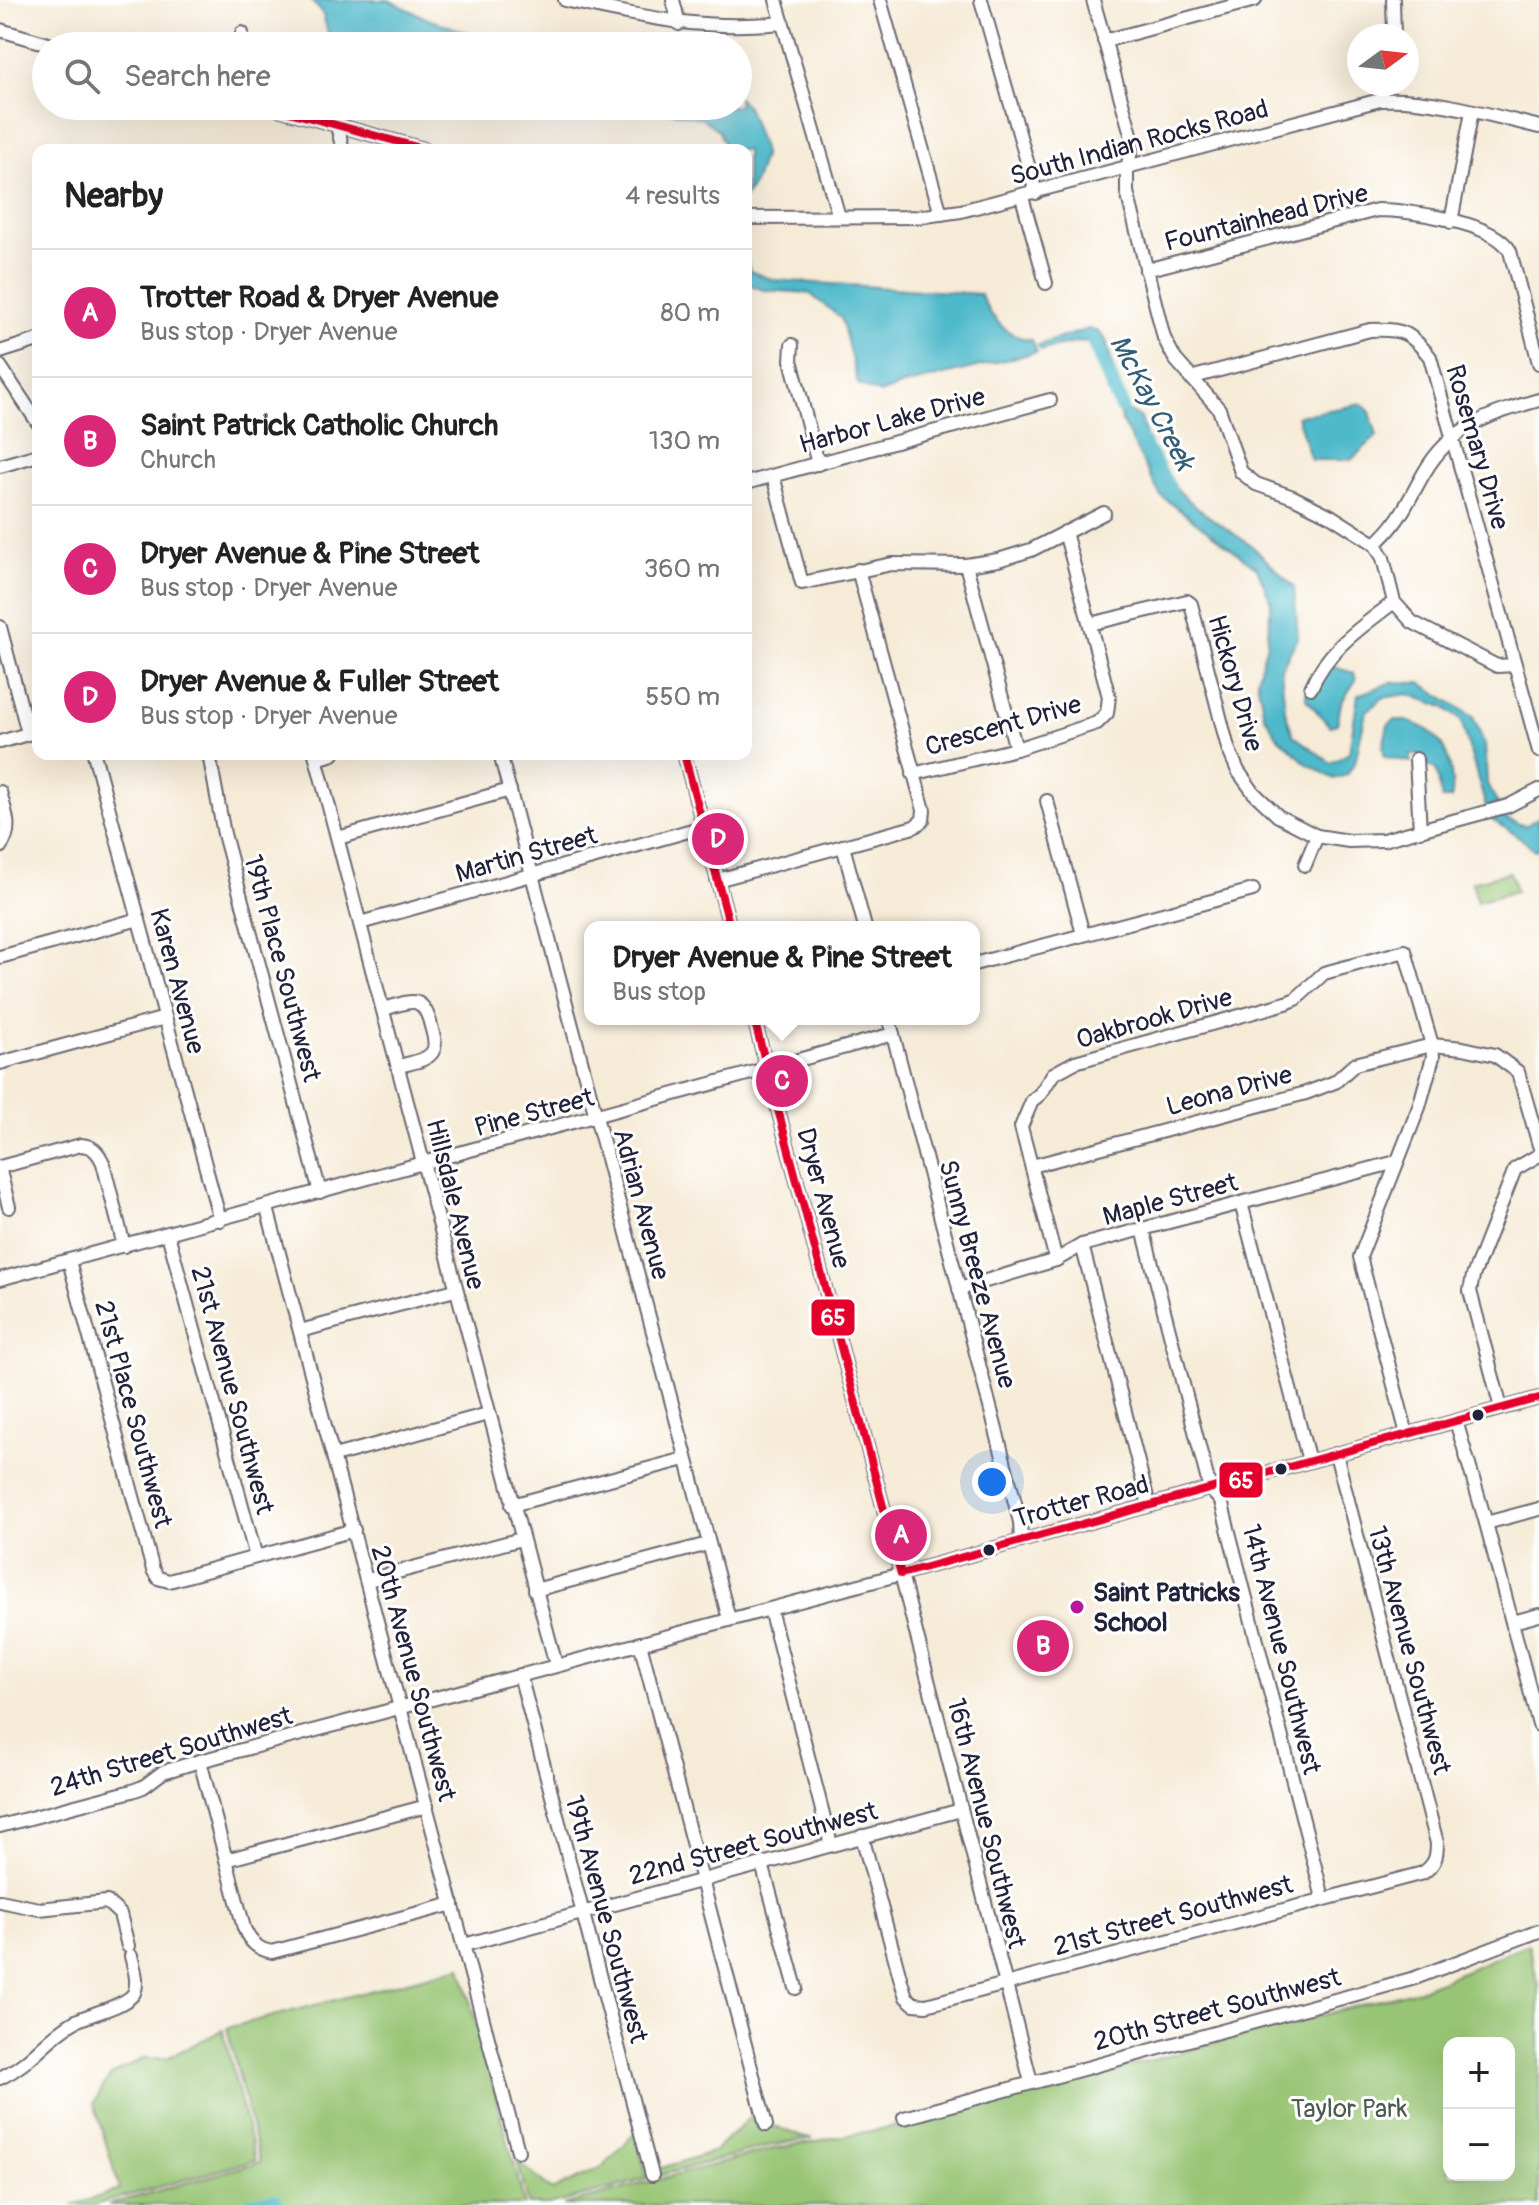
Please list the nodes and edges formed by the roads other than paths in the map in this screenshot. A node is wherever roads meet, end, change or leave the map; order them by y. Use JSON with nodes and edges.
{"nodes":[{"id":1,"x":569,"y":0,"type":"edge"},
{"id":2,"x":673,"y":0,"type":"edge"},
{"id":3,"x":776,"y":0,"type":"edge"},
{"id":4,"x":880,"y":0,"type":"edge"},
{"id":5,"x":981,"y":0,"type":"edge"},
{"id":6,"x":1093,"y":0,"type":"edge"},
{"id":7,"x":1255,"y":0,"type":"edge"},
{"id":8,"x":1393,"y":0,"type":"edge"},
{"id":9,"x":782,"y":23,"type":"junction"},
{"id":10,"x":679,"y":24,"type":"junction"},
{"id":11,"x":1394,"y":24,"type":"edge"},
{"id":12,"x":0,"y":30,"type":"edge"},
{"id":13,"x":32,"y":39,"type":"edge"},
{"id":14,"x":1104,"y":41,"type":"junction"},
{"id":15,"x":1396,"y":99,"type":"joint"},
{"id":16,"x":1472,"y":111,"type":"junction"},
{"id":17,"x":316,"y":120,"type":"edge"},
{"id":18,"x":337,"y":126,"type":"junction"},
{"id":19,"x":1539,"y":127,"type":"edge"},
{"id":20,"x":342,"y":144,"type":"edge"},
{"id":21,"x":405,"y":144,"type":"edge"},
{"id":22,"x":1127,"y":169,"type":"junction"},
{"id":23,"x":1036,"y":193,"type":"junction"},
{"id":24,"x":1022,"y":197,"type":"junction"},
{"id":25,"x":941,"y":214,"type":"junction"},
{"id":26,"x":839,"y":217,"type":"junction"},
{"id":27,"x":752,"y":218,"type":"edge"},
{"id":28,"x":1451,"y":222,"type":"junction"},
{"id":29,"x":1146,"y":270,"type":"junction"},
{"id":30,"x":1046,"y":283,"type":"dead end"},
{"id":31,"x":32,"y":342,"type":"edge"},
{"id":32,"x":792,"y":345,"type":"dead end"},
{"id":33,"x":0,"y":352,"type":"edge"},
{"id":34,"x":1539,"y":363,"type":"edge"},
{"id":35,"x":0,"y":366,"type":"edge"},
{"id":36,"x":1190,"y":378,"type":"junction"},
{"id":37,"x":1050,"y":400,"type":"dead end"},
{"id":38,"x":1539,"y":400,"type":"edge"},
{"id":39,"x":32,"y":414,"type":"edge"},
{"id":40,"x":1453,"y":437,"type":"junction"},
{"id":41,"x":32,"y":457,"type":"edge"},
{"id":42,"x":818,"y":464,"type":"junction"},
{"id":43,"x":0,"y":466,"type":"edge"},
{"id":44,"x":773,"y":476,"type":"junction"},
{"id":45,"x":752,"y":481,"type":"edge"},
{"id":46,"x":1104,"y":513,"type":"dead end"},
{"id":47,"x":1065,"y":532,"type":"junction"},
{"id":48,"x":1375,"y":544,"type":"junction"},
{"id":49,"x":966,"y":565,"type":"junction"},
{"id":50,"x":858,"y":570,"type":"junction"},
{"id":51,"x":1203,"y":599,"type":"dead end"},
{"id":52,"x":1394,"y":602,"type":"junction"},
{"id":53,"x":1190,"y":605,"type":"junction"},
{"id":54,"x":1090,"y":624,"type":"junction"},
{"id":55,"x":0,"y":627,"type":"edge"},
{"id":56,"x":1515,"y":665,"type":"junction"},
{"id":57,"x":1311,"y":688,"type":"dead end"},
{"id":58,"x":32,"y":729,"type":"edge"},
{"id":59,"x":32,"y":732,"type":"edge"},
{"id":60,"x":0,"y":742,"type":"edge"},
{"id":61,"x":1016,"y":749,"type":"junction"},
{"id":62,"x":1539,"y":751,"type":"edge"},
{"id":63,"x":1416,"y":759,"type":"dead end"},
{"id":64,"x":96,"y":760,"type":"edge"},
{"id":65,"x":210,"y":760,"type":"edge"},
{"id":66,"x":317,"y":760,"type":"edge"},
{"id":67,"x":502,"y":760,"type":"edge"},
{"id":68,"x":686,"y":760,"type":"edge"},
{"id":69,"x":913,"y":774,"type":"junction"},
{"id":70,"x":510,"y":790,"type":"junction"},
{"id":71,"x":1539,"y":790,"type":"edge"},
{"id":72,"x":0,"y":792,"type":"edge"},
{"id":73,"x":1047,"y":801,"type":"dead end"},
{"id":74,"x":703,"y":827,"type":"junction"},
{"id":75,"x":1420,"y":831,"type":"junction"},
{"id":76,"x":1317,"y":836,"type":"junction"},
{"id":77,"x":338,"y":838,"type":"junction"},
{"id":78,"x":843,"y":846,"type":"junction"},
{"id":79,"x":0,"y":847,"type":"edge"},
{"id":80,"x":1305,"y":865,"type":"dead end"},
{"id":81,"x":532,"y":875,"type":"junction"},
{"id":82,"x":717,"y":880,"type":"junction"},
{"id":83,"x":1253,"y":890,"type":"dead end"},
{"id":84,"x":139,"y":919,"type":"junction"},
{"id":85,"x":728,"y":921,"type":"edge"},
{"id":86,"x":863,"y":921,"type":"edge"},
{"id":87,"x":360,"y":923,"type":"junction"},
{"id":88,"x":1083,"y":934,"type":"junction"},
{"id":89,"x":0,"y":957,"type":"edge"},
{"id":90,"x":980,"y":962,"type":"edge"},
{"id":91,"x":384,"y":1009,"type":"junction"},
{"id":92,"x":165,"y":1018,"type":"junction"},
{"id":93,"x":756,"y":1025,"type":"edge"},
{"id":94,"x":891,"y":1025,"type":"edge"},
{"id":95,"x":893,"y":1034,"type":"junction"},
{"id":96,"x":1432,"y":1045,"type":"junction"},
{"id":97,"x":0,"y":1063,"type":"edge"},
{"id":98,"x":399,"y":1066,"type":"junction"},
{"id":99,"x":767,"y":1070,"type":"junction"},
{"id":100,"x":597,"y":1117,"type":"junction"},
{"id":101,"x":1539,"y":1145,"type":"edge"},
{"id":102,"x":1539,"y":1155,"type":"edge"},
{"id":103,"x":1396,"y":1162,"type":"junction"},
{"id":104,"x":424,"y":1164,"type":"junction"},
{"id":105,"x":1032,"y":1166,"type":"junction"},
{"id":106,"x":0,"y":1169,"type":"edge"},
{"id":107,"x":320,"y":1192,"type":"junction"},
{"id":108,"x":1241,"y":1203,"type":"junction"},
{"id":109,"x":9,"y":1207,"type":"dead end"},
{"id":110,"x":267,"y":1208,"type":"junction"},
{"id":111,"x":220,"y":1220,"type":"junction"},
{"id":112,"x":1143,"y":1229,"type":"junction"},
{"id":113,"x":168,"y":1234,"type":"junction"},
{"id":114,"x":1082,"y":1245,"type":"junction"},
{"id":115,"x":124,"y":1246,"type":"junction"},
{"id":116,"x":1056,"y":1260,"type":"junction"},
{"id":117,"x":69,"y":1261,"type":"junction"},
{"id":118,"x":0,"y":1279,"type":"edge"},
{"id":119,"x":959,"y":1289,"type":"junction"},
{"id":120,"x":455,"y":1290,"type":"junction"},
{"id":121,"x":300,"y":1331,"type":"junction"},
{"id":122,"x":1539,"y":1398,"type":"edge"},
{"id":123,"x":1501,"y":1408,"type":"junction"},
{"id":124,"x":488,"y":1414,"type":"junction"},
{"id":125,"x":1456,"y":1421,"type":"junction"},
{"id":126,"x":1407,"y":1434,"type":"junction"},
{"id":127,"x":1336,"y":1454,"type":"junction"},
{"id":128,"x":334,"y":1456,"type":"junction"},
{"id":129,"x":685,"y":1459,"type":"junction"},
{"id":130,"x":1309,"y":1461,"type":"junction"},
{"id":131,"x":1210,"y":1489,"type":"junction"},
{"id":132,"x":512,"y":1505,"type":"junction"},
{"id":133,"x":1149,"y":1505,"type":"junction"},
{"id":134,"x":1539,"y":1509,"type":"edge"},
{"id":135,"x":1486,"y":1523,"type":"junction"},
{"id":136,"x":354,"y":1530,"type":"junction"},
{"id":137,"x":521,"y":1539,"type":"junction"},
{"id":138,"x":1021,"y":1541,"type":"junction"},
{"id":139,"x":708,"y":1544,"type":"junction"},
{"id":140,"x":256,"y":1557,"type":"junction"},
{"id":141,"x":901,"y":1574,"type":"junction"},
{"id":142,"x":368,"y":1580,"type":"junction"},
{"id":143,"x":535,"y":1590,"type":"junction"},
{"id":144,"x":770,"y":1609,"type":"junction"},
{"id":145,"x":1539,"y":1615,"type":"edge"},
{"id":146,"x":729,"y":1619,"type":"junction"},
{"id":147,"x":1513,"y":1622,"type":"junction"},
{"id":148,"x":640,"y":1643,"type":"junction"},
{"id":149,"x":556,"y":1665,"type":"junction"},
{"id":150,"x":520,"y":1675,"type":"junction"},
{"id":151,"x":401,"y":1706,"type":"junction"},
{"id":152,"x":1539,"y":1722,"type":"edge"},
{"id":153,"x":200,"y":1761,"type":"junction"},
{"id":154,"x":427,"y":1806,"type":"junction"},
{"id":155,"x":961,"y":1810,"type":"junction"},
{"id":156,"x":0,"y":1826,"type":"edge"},
{"id":157,"x":862,"y":1836,"type":"junction"},
{"id":158,"x":831,"y":1845,"type":"junction"},
{"id":159,"x":1437,"y":1858,"type":"joint"},
{"id":160,"x":226,"y":1860,"type":"junction"},
{"id":161,"x":762,"y":1864,"type":"junction"},
{"id":162,"x":702,"y":1880,"type":"junction"},
{"id":163,"x":1323,"y":1898,"type":"junction"},
{"id":164,"x":0,"y":1901,"type":"edge"},
{"id":165,"x":453,"y":1904,"type":"junction"},
{"id":166,"x":582,"y":1913,"type":"junction"},
{"id":167,"x":1539,"y":1931,"type":"edge"},
{"id":168,"x":464,"y":1945,"type":"junction"},
{"id":169,"x":1005,"y":1982,"type":"junction"},
{"id":170,"x":796,"y":1988,"type":"dead end"},
{"id":171,"x":0,"y":2078,"type":"edge"},
{"id":172,"x":1031,"y":2082,"type":"junction"},
{"id":173,"x":904,"y":2118,"type":"dead end"},
{"id":174,"x":766,"y":2125,"type":"dead end"},
{"id":175,"x":518,"y":2151,"type":"dead end"},
{"id":176,"x":652,"y":2175,"type":"dead end"}],
"edges":[{"from":1,"to":10,"type":"street"},
{"from":2,"to":10,"type":"street"},
{"from":3,"to":9,"type":"street"},
{"from":4,"to":25,"type":"street"},
{"from":5,"to":23,"type":"street"},
{"from":6,"to":14,"type":"street"},
{"from":7,"to":14,"type":"street"},
{"from":8,"to":11,"type":"street"},
{"from":9,"to":10,"type":"street"},
{"from":9,"to":26,"type":"street"},
{"from":12,"to":13,"type":"street"},
{"from":14,"to":22,"type":"street"},
{"from":15,"to":16,"type":"street","name":"South Indian Rocks Road"},
{"from":15,"to":22,"type":"street","name":"South Indian Rocks Road"},
{"from":16,"to":19,"type":"street","name":"South Indian Rocks Road"},
{"from":16,"to":28,"type":"street"},
{"from":17,"to":18,"type":"street"},
{"from":18,"to":20,"type":"street"},
{"from":18,"to":21,"type":"street"},
{"from":22,"to":23,"type":"street","name":"South Indian Rocks Road"},
{"from":22,"to":29,"type":"street"},
{"from":23,"to":24,"type":"street","name":"South Indian Rocks Road"},
{"from":24,"to":25,"type":"street","name":"South Indian Rocks Road"},
{"from":24,"to":30,"type":"street"},
{"from":25,"to":26,"type":"street","name":"South Indian Rocks Road"},
{"from":26,"to":27,"type":"street","name":"South Indian Rocks Road"},
{"from":28,"to":29,"type":"street","name":"Fountainhead Drive"},
{"from":28,"to":34,"type":"street","name":"Fountainhead Drive"},
{"from":29,"to":36,"type":"street"},
{"from":31,"to":33,"type":"street"},
{"from":32,"to":42,"type":"street"},
{"from":35,"to":39,"type":"street"},
{"from":36,"to":40,"type":"street","name":"Rosemary Drive"},
{"from":36,"to":48,"type":"street"},
{"from":37,"to":42,"type":"street","name":"Harbor Lake Drive"},
{"from":38,"to":40,"type":"street"},
{"from":40,"to":48,"type":"street"},
{"from":40,"to":56,"type":"street","name":"Rosemary Drive"},
{"from":41,"to":43,"type":"street"},
{"from":42,"to":44,"type":"street","name":"Harbor Lake Drive"},
{"from":44,"to":45,"type":"street","name":"Harbor Lake Drive"},
{"from":44,"to":50,"type":"street"},
{"from":46,"to":47,"type":"street"},
{"from":47,"to":49,"type":"street"},
{"from":47,"to":54,"type":"street","name":"Crescent Drive"},
{"from":48,"to":52,"type":"street"},
{"from":49,"to":50,"type":"street"},
{"from":49,"to":61,"type":"street"},
{"from":50,"to":69,"type":"street"},
{"from":51,"to":53,"type":"street"},
{"from":52,"to":56,"type":"street"},
{"from":52,"to":57,"type":"street"},
{"from":53,"to":54,"type":"street"},
{"from":53,"to":76,"type":"street","name":"Hickory Drive"},
{"from":54,"to":61,"type":"street","name":"Crescent Drive"},
{"from":55,"to":58,"type":"street"},
{"from":56,"to":62,"type":"street","name":"Rosemary Drive"},
{"from":59,"to":60,"type":"street"},
{"from":61,"to":69,"type":"street","name":"Crescent Drive"},
{"from":63,"to":75,"type":"street"},
{"from":64,"to":84,"type":"street","name":"Karen Avenue"},
{"from":65,"to":107,"type":"street","name":"19th Place Southwest"},
{"from":66,"to":77,"type":"street","name":"Hillsdale Avenue"},
{"from":67,"to":70,"type":"street","name":"Adrian Avenue"},
{"from":68,"to":74,"type":"street"},
{"from":69,"to":78,"type":"street"},
{"from":70,"to":77,"type":"street"},
{"from":70,"to":81,"type":"street","name":"Adrian Avenue"},
{"from":71,"to":75,"type":"street","name":"Hickory Drive"},
{"from":72,"to":79,"type":"street"},
{"from":73,"to":88,"type":"street"},
{"from":74,"to":81,"type":"street","name":"Martin Street"},
{"from":74,"to":82,"type":"street"},
{"from":75,"to":76,"type":"street","name":"Hickory Drive"},
{"from":76,"to":80,"type":"street"},
{"from":77,"to":87,"type":"street","name":"Hillsdale Avenue"},
{"from":78,"to":82,"type":"street"},
{"from":78,"to":86,"type":"street"},
{"from":81,"to":87,"type":"street","name":"Martin Street"},
{"from":81,"to":100,"type":"street","name":"Adrian Avenue"},
{"from":82,"to":85,"type":"street"},
{"from":83,"to":88,"type":"street"},
{"from":84,"to":89,"type":"street"},
{"from":84,"to":92,"type":"street","name":"Karen Avenue"},
{"from":87,"to":91,"type":"street","name":"Hillsdale Avenue"},
{"from":88,"to":90,"type":"street"},
{"from":91,"to":98,"type":"street","name":"Hillsdale Avenue"},
{"from":91,"to":98,"type":"street"},
{"from":92,"to":97,"type":"street"},
{"from":92,"to":111,"type":"street","name":"Karen Avenue"},
{"from":93,"to":99,"type":"street","name":"Dryer Avenue"},
{"from":94,"to":95,"type":"street","name":"Sunny Breeze Avenue"},
{"from":95,"to":99,"type":"street","name":"Pine Street"},
{"from":95,"to":119,"type":"street","name":"Sunny Breeze Avenue"},
{"from":96,"to":101,"type":"street"},
{"from":96,"to":103,"type":"street"},
{"from":96,"to":105,"type":"street","name":"Leona Drive"},
{"from":96,"to":105,"type":"street","name":"Oakbrook Drive"},
{"from":98,"to":104,"type":"street","name":"Hillsdale Avenue"},
{"from":99,"to":100,"type":"street","name":"Pine Street"},
{"from":99,"to":141,"type":"street","name":"Dryer Avenue"},
{"from":100,"to":104,"type":"street","name":"Pine Street"},
{"from":100,"to":129,"type":"street","name":"Adrian Avenue"},
{"from":102,"to":123,"type":"street"},
{"from":103,"to":108,"type":"street","name":"Maple Street"},
{"from":103,"to":126,"type":"street"},
{"from":104,"to":107,"type":"street","name":"Pine Street"},
{"from":104,"to":120,"type":"street","name":"Hillsdale Avenue"},
{"from":105,"to":116,"type":"street","name":"Oakbrook Drive"},
{"from":106,"to":109,"type":"street"},
{"from":106,"to":115,"type":"street"},
{"from":107,"to":110,"type":"street","name":"Pine Street"},
{"from":108,"to":112,"type":"street","name":"Maple Street"},
{"from":108,"to":130,"type":"street"},
{"from":110,"to":111,"type":"street","name":"Pine Street"},
{"from":110,"to":121,"type":"street","name":"20th Avenue Southwest"},
{"from":111,"to":113,"type":"street","name":"Pine Street"},
{"from":112,"to":114,"type":"street","name":"Maple Street"},
{"from":112,"to":131,"type":"street","name":"14th Avenue Southwest"},
{"from":113,"to":115,"type":"street","name":"Pine Street"},
{"from":113,"to":140,"type":"street","name":"21st Avenue Southwest"},
{"from":114,"to":116,"type":"street","name":"Maple Street"},
{"from":114,"to":133,"type":"street"},
{"from":115,"to":117,"type":"street","name":"Pine Street"},
{"from":116,"to":119,"type":"street","name":"Maple Street"},
{"from":117,"to":118,"type":"street","name":"Pine Street"},
{"from":117,"to":140,"type":"street","name":"21st Place Southwest"},
{"from":119,"to":138,"type":"street","name":"Sunny Breeze Avenue"},
{"from":120,"to":121,"type":"street"},
{"from":120,"to":124,"type":"street","name":"Hillsdale Avenue"},
{"from":121,"to":128,"type":"street","name":"20th Avenue Southwest"},
{"from":122,"to":123,"type":"street","name":"Trotter Road"},
{"from":123,"to":125,"type":"street","name":"Trotter Road"},
{"from":124,"to":128,"type":"street"},
{"from":124,"to":132,"type":"street","name":"Hillsdale Avenue"},
{"from":125,"to":126,"type":"street","name":"Trotter Road"},
{"from":125,"to":135,"type":"street"},
{"from":126,"to":127,"type":"street","name":"Trotter Road"},
{"from":127,"to":130,"type":"street","name":"Trotter Road"},
{"from":127,"to":159,"type":"street","name":"13th Avenue Southwest"},
{"from":128,"to":136,"type":"street","name":"20th Avenue Southwest"},
{"from":129,"to":132,"type":"street"},
{"from":129,"to":139,"type":"street","name":"Adrian Avenue"},
{"from":130,"to":131,"type":"street","name":"Trotter Road"},
{"from":131,"to":133,"type":"street","name":"Trotter Road"},
{"from":131,"to":163,"type":"street","name":"14th Avenue Southwest"},
{"from":132,"to":137,"type":"street","name":"Hillsdale Avenue"},
{"from":133,"to":138,"type":"street","name":"Trotter Road"},
{"from":134,"to":135,"type":"street"},
{"from":135,"to":147,"type":"street"},
{"from":136,"to":140,"type":"street"},
{"from":136,"to":142,"type":"street","name":"20th Avenue Southwest"},
{"from":137,"to":142,"type":"street"},
{"from":137,"to":143,"type":"street","name":"Hillsdale Avenue"},
{"from":138,"to":141,"type":"street","name":"Trotter Road"},
{"from":139,"to":143,"type":"street"},
{"from":139,"to":146,"type":"street","name":"Adrian Avenue"},
{"from":141,"to":144,"type":"street","name":"Trotter Road"},
{"from":141,"to":155,"type":"street","name":"16th Avenue Southwest"},
{"from":142,"to":151,"type":"street","name":"20th Avenue Southwest"},
{"from":143,"to":149,"type":"street","name":"Hillsdale Avenue"},
{"from":144,"to":146,"type":"street","name":"Trotter Road"},
{"from":144,"to":158,"type":"street"},
{"from":145,"to":147,"type":"street"},
{"from":146,"to":148,"type":"street","name":"Trotter Road"},
{"from":147,"to":152,"type":"street"},
{"from":148,"to":149,"type":"street","name":"Trotter Road"},
{"from":148,"to":162,"type":"street"},
{"from":149,"to":150,"type":"street","name":"Trotter Road"},
{"from":150,"to":151,"type":"street","name":"Trotter Road"},
{"from":150,"to":166,"type":"street","name":"19th Avenue Southwest"},
{"from":151,"to":153,"type":"street","name":"24th Street Southwest"},
{"from":151,"to":154,"type":"street","name":"20th Avenue Southwest"},
{"from":153,"to":156,"type":"street","name":"24th Street Southwest"},
{"from":153,"to":160,"type":"street"},
{"from":154,"to":160,"type":"street"},
{"from":154,"to":165,"type":"street","name":"20th Avenue Southwest"},
{"from":155,"to":157,"type":"street","name":"22nd Street Southwest"},
{"from":155,"to":169,"type":"street","name":"16th Avenue Southwest"},
{"from":157,"to":158,"type":"street","name":"22nd Street Southwest"},
{"from":157,"to":169,"type":"street","name":"21st Street Southwest"},
{"from":158,"to":161,"type":"street","name":"22nd Street Southwest"},
{"from":159,"to":163,"type":"street","name":"21st Street Southwest"},
{"from":160,"to":165,"type":"street"},
{"from":161,"to":162,"type":"street","name":"22nd Street Southwest"},
{"from":161,"to":170,"type":"street"},
{"from":162,"to":166,"type":"street","name":"22nd Street Southwest"},
{"from":162,"to":174,"type":"street"},
{"from":163,"to":169,"type":"street","name":"21st Street Southwest"},
{"from":164,"to":171,"type":"street"},
{"from":165,"to":168,"type":"street","name":"20th Avenue Southwest"},
{"from":166,"to":168,"type":"street","name":"22nd Street Southwest"},
{"from":166,"to":176,"type":"street","name":"19th Avenue Southwest"},
{"from":167,"to":172,"type":"street","name":"20th Street Southwest"},
{"from":168,"to":175,"type":"street","name":"20th Avenue Southwest"},
{"from":169,"to":172,"type":"street","name":"16th Avenue Southwest"},
{"from":172,"to":173,"type":"street","name":"20th Street Southwest"}]}
